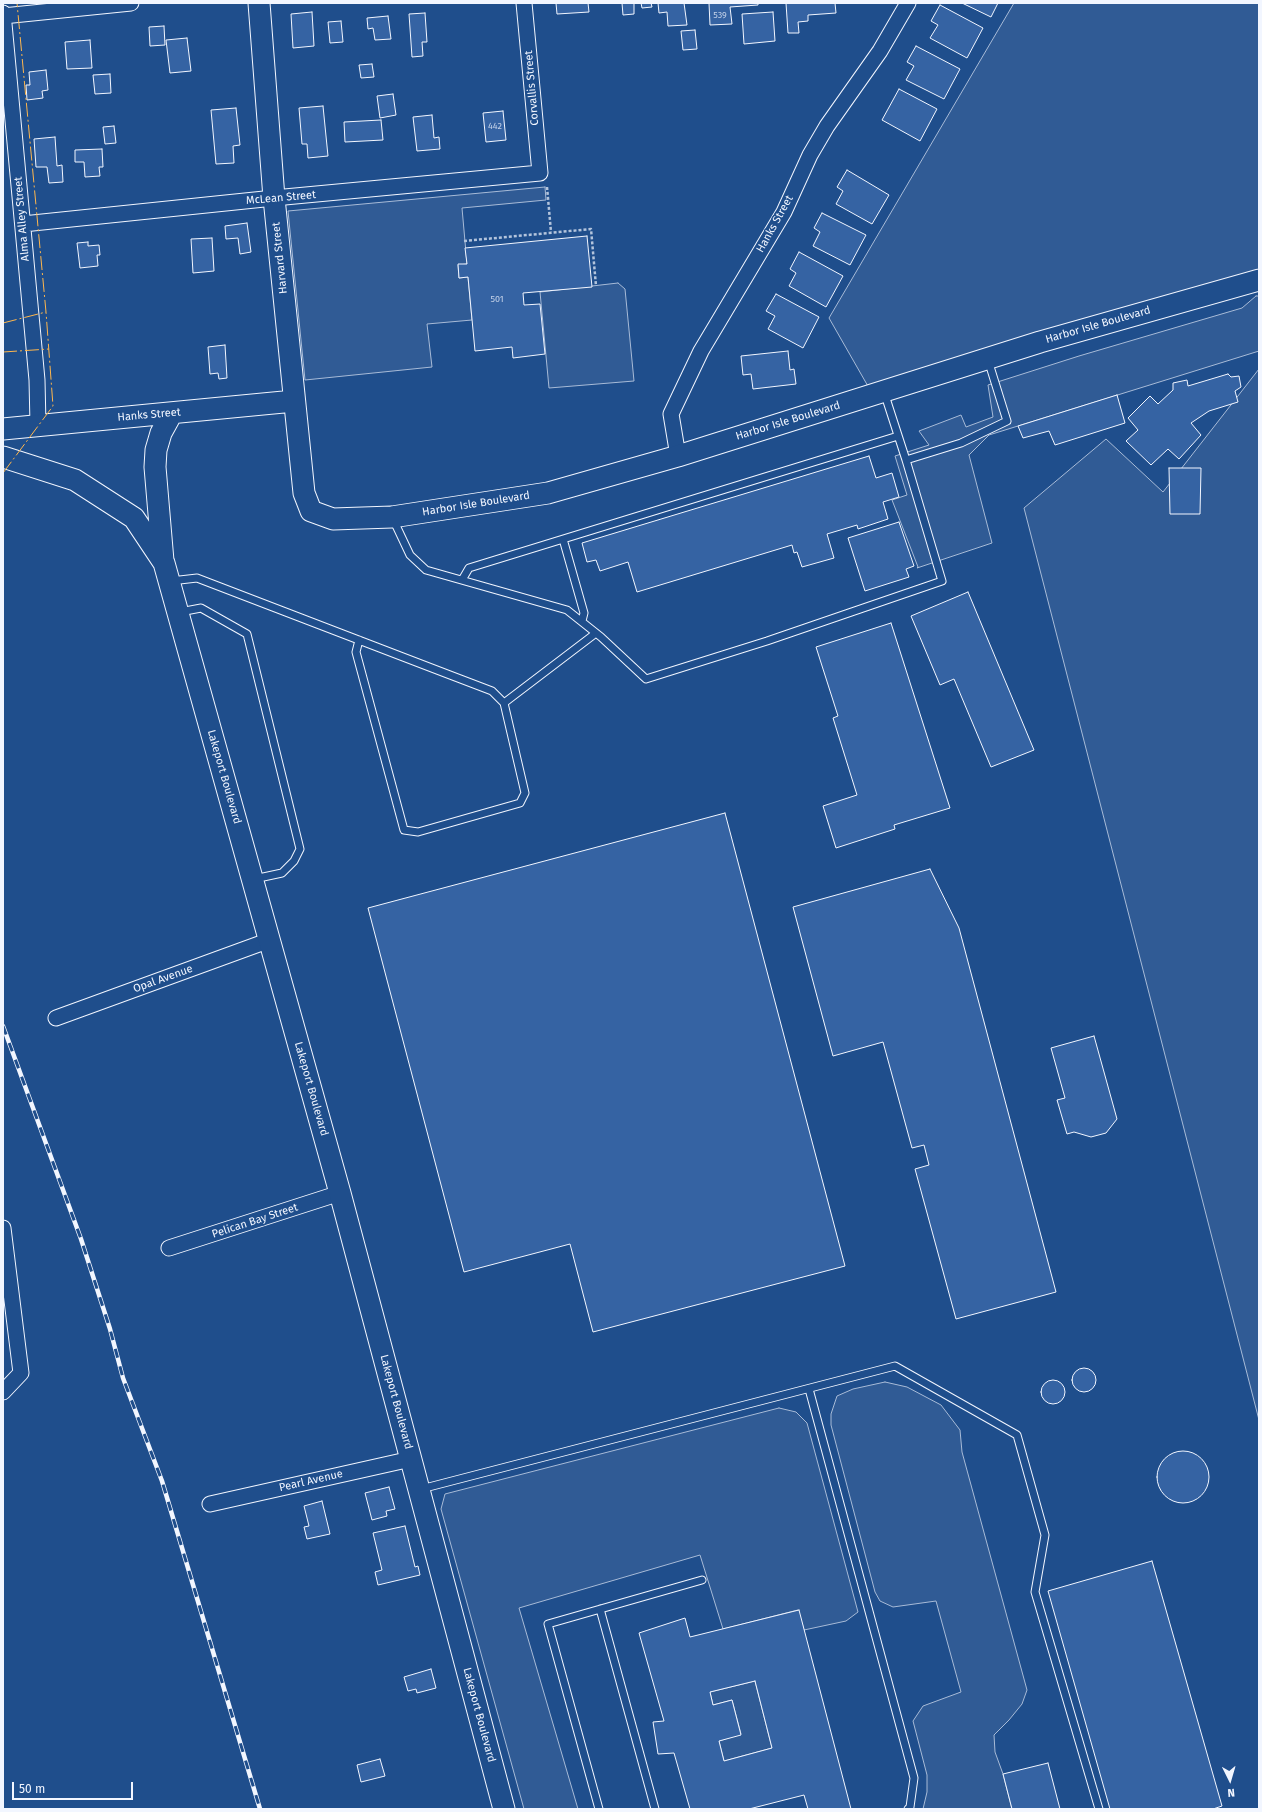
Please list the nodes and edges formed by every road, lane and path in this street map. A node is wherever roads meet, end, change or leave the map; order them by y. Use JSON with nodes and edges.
{"nodes":[{"id":1,"x":131,"y":3,"type":"edge"},
{"id":2,"x":259,"y":3,"type":"edge"},
{"id":3,"x":524,"y":3,"type":"edge"},
{"id":4,"x":908,"y":3,"type":"edge"},
{"id":5,"x":3,"y":14,"type":"edge"},
{"id":6,"x":540,"y":173,"type":"joint"},
{"id":7,"x":547,"y":187,"type":"dead end"},
{"id":8,"x":274,"y":198,"type":"junction"},
{"id":9,"x":23,"y":224,"type":"junction"},
{"id":10,"x":551,"y":232,"type":"junction"},
{"id":11,"x":464,"y":241,"type":"dead end"},
{"id":12,"x":1259,"y":280,"type":"edge"},
{"id":13,"x":596,"y":286,"type":"dead end"},
{"id":14,"x":988,"y":358,"type":"junction"},
{"id":15,"x":883,"y":391,"type":"junction"},
{"id":16,"x":294,"y":401,"type":"junction"},
{"id":17,"x":172,"y":413,"type":"junction"},
{"id":18,"x":38,"y":425,"type":"junction"},
{"id":19,"x":3,"y":429,"type":"edge"},
{"id":20,"x":898,"y":436,"type":"junction"},
{"id":21,"x":678,"y":456,"type":"junction"},
{"id":22,"x":3,"y":457,"type":"edge"},
{"id":23,"x":906,"y":460,"type":"junction"},
{"id":24,"x":311,"y":511,"type":"joint"},
{"id":25,"x":392,"y":517,"type":"junction"},
{"id":26,"x":563,"y":539,"type":"junction"},
{"id":27,"x":166,"y":572,"type":"junction"},
{"id":28,"x":462,"y":580,"type":"junction"},
{"id":29,"x":177,"y":612,"type":"junction"},
{"id":30,"x":582,"y":622,"type":"junction"},
{"id":31,"x":596,"y":633,"type":"junction"},
{"id":32,"x":359,"y":640,"type":"junction"},
{"id":33,"x":504,"y":703,"type":"junction"},
{"id":34,"x":252,"y":880,"type":"junction"},
{"id":35,"x":270,"y":940,"type":"junction"},
{"id":36,"x":56,"y":1018,"type":"dead end"},
{"id":37,"x":340,"y":1193,"type":"junction"},
{"id":38,"x":3,"y":1228,"type":"edge"},
{"id":39,"x":169,"y":1248,"type":"dead end"},
{"id":40,"x":809,"y":1389,"type":"junction"},
{"id":41,"x":3,"y":1392,"type":"edge"},
{"id":42,"x":411,"y":1459,"type":"junction"},
{"id":43,"x":419,"y":1490,"type":"junction"},
{"id":44,"x":210,"y":1504,"type":"dead end"},
{"id":45,"x":702,"y":1580,"type":"dead end"},
{"id":46,"x":600,"y":1609,"type":"junction"},
{"id":47,"x":504,"y":1809,"type":"edge"},
{"id":48,"x":600,"y":1809,"type":"edge"},
{"id":49,"x":655,"y":1809,"type":"edge"},
{"id":50,"x":908,"y":1809,"type":"edge"},
{"id":51,"x":1099,"y":1809,"type":"edge"}],
"edges":[{"from":1,"to":5,"type":"street"},
{"from":2,"to":8,"type":"street","name":"Harvard Street"},
{"from":3,"to":6,"type":"street","name":"Corvallis Street"},
{"from":4,"to":21,"type":"street","name":"Hanks Street"},
{"from":5,"to":9,"type":"street","name":"Alma Alley Street"},
{"from":6,"to":8,"type":"street","name":"McLean Street"},
{"from":7,"to":10,"type":"path"},
{"from":8,"to":9,"type":"street","name":"McLean Street"},
{"from":8,"to":16,"type":"street","name":"Harvard Street"},
{"from":9,"to":18,"type":"street","name":"Alma Alley Street"},
{"from":10,"to":11,"type":"path"},
{"from":10,"to":13,"type":"path"},
{"from":12,"to":14,"type":"street","name":"Harbor Isle Boulevard"},
{"from":14,"to":15,"type":"street","name":"Harbor Isle Boulevard"},
{"from":14,"to":23,"type":"lane"},
{"from":15,"to":20,"type":"lane"},
{"from":15,"to":21,"type":"street","name":"Harbor Isle Boulevard"},
{"from":16,"to":17,"type":"street","name":"Hanks Street"},
{"from":16,"to":24,"type":"street","name":"Harvard Street"},
{"from":17,"to":18,"type":"street","name":"Hanks Street"},
{"from":17,"to":27,"type":"street"},
{"from":18,"to":19,"type":"street","name":"Hanks Street"},
{"from":20,"to":23,"type":"lane"},
{"from":20,"to":26,"type":"lane"},
{"from":21,"to":25,"type":"street","name":"Harbor Isle Boulevard"},
{"from":22,"to":27,"type":"street","name":"Lakeport Boulevard"},
{"from":23,"to":31,"type":"lane"},
{"from":24,"to":25,"type":"street","name":"Harbor Isle Boulevard"},
{"from":25,"to":28,"type":"lane"},
{"from":26,"to":28,"type":"lane"},
{"from":26,"to":30,"type":"lane"},
{"from":27,"to":29,"type":"street","name":"Lakeport Boulevard"},
{"from":27,"to":32,"type":"lane"},
{"from":28,"to":30,"type":"lane"},
{"from":29,"to":34,"type":"street","name":"Lakeport Boulevard"},
{"from":29,"to":34,"type":"lane"},
{"from":30,"to":31,"type":"lane"},
{"from":31,"to":33,"type":"lane"},
{"from":32,"to":33,"type":"lane"},
{"from":32,"to":33,"type":"lane"},
{"from":34,"to":35,"type":"street","name":"Lakeport Boulevard"},
{"from":35,"to":36,"type":"street","name":"Opal Avenue"},
{"from":35,"to":37,"type":"street","name":"Lakeport Boulevard"},
{"from":37,"to":39,"type":"street","name":"Pelican Bay Street"},
{"from":37,"to":42,"type":"street","name":"Lakeport Boulevard"},
{"from":38,"to":41,"type":"street"},
{"from":40,"to":43,"type":"lane"},
{"from":40,"to":50,"type":"lane"},
{"from":40,"to":51,"type":"lane"},
{"from":42,"to":43,"type":"street","name":"Lakeport Boulevard"},
{"from":42,"to":44,"type":"street","name":"Pearl Avenue"},
{"from":43,"to":47,"type":"street","name":"Lakeport Boulevard"},
{"from":45,"to":46,"type":"lane"},
{"from":46,"to":48,"type":"lane"},
{"from":46,"to":49,"type":"lane"}]}
